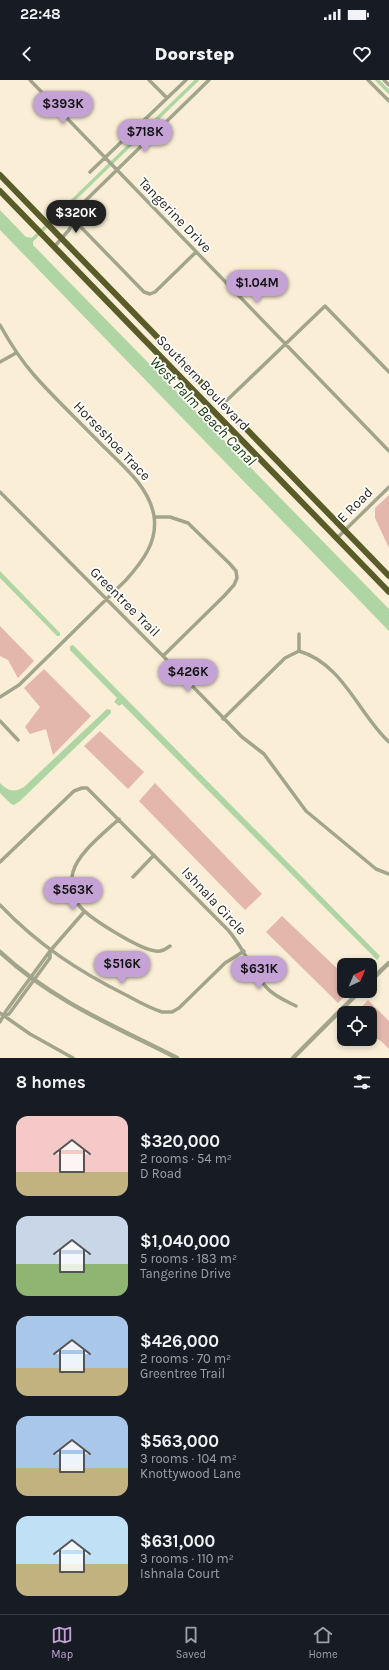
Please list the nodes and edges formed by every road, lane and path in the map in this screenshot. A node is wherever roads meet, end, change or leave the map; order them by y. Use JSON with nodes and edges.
{"nodes":[{"id":1,"x":30,"y":80,"type":"edge"},
{"id":2,"x":149,"y":80,"type":"edge"},
{"id":3,"x":186,"y":80,"type":"edge"},
{"id":4,"x":209,"y":80,"type":"edge"},
{"id":5,"x":368,"y":80,"type":"edge"},
{"id":6,"x":384,"y":80,"type":"edge"},
{"id":7,"x":389,"y":85,"type":"edge"},
{"id":8,"x":167,"y":98,"type":"junction"},
{"id":9,"x":389,"y":101,"type":"edge"},
{"id":10,"x":106,"y":159,"type":"junction"},
{"id":11,"x":115,"y":169,"type":"junction"},
{"id":12,"x":90,"y":172,"type":"dead end"},
{"id":13,"x":0,"y":174,"type":"edge"},
{"id":14,"x":0,"y":190,"type":"edge"},
{"id":15,"x":74,"y":220,"type":"junction"},
{"id":16,"x":62,"y":239,"type":"junction"},
{"id":17,"x":54,"y":247,"type":"junction"},
{"id":18,"x":196,"y":252,"type":"junction"},
{"id":19,"x":0,"y":325,"type":"edge"},
{"id":20,"x":285,"y":344,"type":"junction"},
{"id":21,"x":16,"y":353,"type":"junction"},
{"id":22,"x":0,"y":362,"type":"edge"},
{"id":23,"x":389,"y":372,"type":"edge"},
{"id":24,"x":223,"y":404,"type":"junction"},
{"id":25,"x":389,"y":451,"type":"edge"},
{"id":26,"x":389,"y":487,"type":"edge"},
{"id":27,"x":0,"y":492,"type":"edge"},
{"id":28,"x":154,"y":517,"type":"junction"},
{"id":29,"x":345,"y":530,"type":"junction"},
{"id":30,"x":337,"y":538,"type":"junction"},
{"id":31,"x":389,"y":576,"type":"edge"},
{"id":32,"x":389,"y":592,"type":"edge"},
{"id":33,"x":107,"y":599,"type":"junction"},
{"id":34,"x":299,"y":634,"type":"dead end"},
{"id":35,"x":299,"y":651,"type":"junction"},
{"id":36,"x":163,"y":656,"type":"junction"},
{"id":37,"x":0,"y":697,"type":"edge"},
{"id":38,"x":223,"y":719,"type":"junction"},
{"id":39,"x":0,"y":721,"type":"edge"},
{"id":40,"x":18,"y":740,"type":"dead end"},
{"id":41,"x":389,"y":742,"type":"edge"},
{"id":42,"x":118,"y":819,"type":"junction"},
{"id":43,"x":154,"y":856,"type":"junction"},
{"id":44,"x":0,"y":862,"type":"edge"},
{"id":45,"x":389,"y":874,"type":"edge"},
{"id":46,"x":133,"y":877,"type":"dead end"},
{"id":47,"x":55,"y":883,"type":"dead end"},
{"id":48,"x":71,"y":883,"type":"junction"},
{"id":49,"x":0,"y":905,"type":"edge"},
{"id":50,"x":84,"y":912,"type":"junction"},
{"id":51,"x":170,"y":946,"type":"dead end"},
{"id":52,"x":50,"y":950,"type":"junction"},
{"id":53,"x":244,"y":951,"type":"junction"},
{"id":54,"x":0,"y":952,"type":"edge"},
{"id":55,"x":389,"y":963,"type":"edge"},
{"id":56,"x":377,"y":975,"type":"edge"},
{"id":57,"x":32,"y":979,"type":"junction"},
{"id":58,"x":353,"y":998,"type":"edge"},
{"id":59,"x":296,"y":1006,"type":"dead end"},
{"id":60,"x":0,"y":1013,"type":"edge"},
{"id":61,"x":4,"y":1016,"type":"junction"},
{"id":62,"x":0,"y":1022,"type":"edge"},
{"id":63,"x":73,"y":1058,"type":"edge"},
{"id":64,"x":177,"y":1058,"type":"edge"},
{"id":65,"x":293,"y":1058,"type":"edge"}],
"edges":[{"from":1,"to":10,"type":"street","name":"Tangerine Drive"},
{"from":2,"to":8,"type":"street"},
{"from":3,"to":8,"type":"street"},
{"from":4,"to":11,"type":"street"},
{"from":5,"to":9,"type":"street"},
{"from":6,"to":7,"type":"street"},
{"from":8,"to":10,"type":"street"},
{"from":10,"to":11,"type":"street","name":"Tangerine Drive"},
{"from":10,"to":12,"type":"street"},
{"from":11,"to":15,"type":"street"},
{"from":11,"to":18,"type":"street","name":"Tangerine Drive"},
{"from":13,"to":16,"type":"highway","name":"Southern Boulevard"},
{"from":14,"to":17,"type":"highway","name":"Southern Boulevard"},
{"from":15,"to":16,"type":"street"},
{"from":15,"to":18,"type":"street"},
{"from":16,"to":17,"type":"street"},
{"from":16,"to":24,"type":"highway","name":"Southern Boulevard"},
{"from":17,"to":30,"type":"highway","name":"Southern Boulevard"},
{"from":18,"to":20,"type":"street","name":"Tangerine Drive"},
{"from":19,"to":21,"type":"street","name":"Horseshoe Trace"},
{"from":20,"to":23,"type":"street"},
{"from":20,"to":24,"type":"street"},
{"from":20,"to":25,"type":"street","name":"Tangerine Drive"},
{"from":21,"to":22,"type":"street"},
{"from":21,"to":28,"type":"street","name":"Horseshoe Trace"},
{"from":24,"to":29,"type":"highway","name":"Southern Boulevard"},
{"from":26,"to":29,"type":"street","name":"E Road"},
{"from":27,"to":33,"type":"street","name":"Greentree Trail"},
{"from":28,"to":33,"type":"street","name":"Horseshoe Trace"},
{"from":28,"to":36,"type":"street"},
{"from":29,"to":30,"type":"street","name":"E Road"},
{"from":29,"to":31,"type":"highway","name":"Southern Boulevard"},
{"from":30,"to":32,"type":"highway","name":"Southern Boulevard"},
{"from":33,"to":36,"type":"street","name":"Greentree Trail"},
{"from":33,"to":37,"type":"street","name":"Horseshoe Trace"},
{"from":34,"to":35,"type":"street"},
{"from":35,"to":38,"type":"street"},
{"from":35,"to":41,"type":"street"},
{"from":36,"to":38,"type":"street","name":"Greentree Trail"},
{"from":38,"to":45,"type":"street","name":"Greentree Trail"},
{"from":39,"to":40,"type":"street"},
{"from":42,"to":43,"type":"street","name":"Ishnala Circle"},
{"from":42,"to":44,"type":"street","name":"Ishnala Circle"},
{"from":42,"to":48,"type":"street"},
{"from":43,"to":46,"type":"street"},
{"from":43,"to":53,"type":"street","name":"Ishnala Circle"},
{"from":47,"to":48,"type":"street"},
{"from":48,"to":50,"type":"street"},
{"from":49,"to":52,"type":"street","name":"Ishnala Circle"},
{"from":50,"to":51,"type":"street"},
{"from":50,"to":52,"type":"street"},
{"from":52,"to":53,"type":"street","name":"Ishnala Circle"},
{"from":52,"to":57,"type":"street"},
{"from":53,"to":59,"type":"street"},
{"from":54,"to":57,"type":"street"},
{"from":55,"to":56,"type":"street"},
{"from":57,"to":61,"type":"street"},
{"from":57,"to":64,"type":"street"},
{"from":58,"to":65,"type":"street"},
{"from":60,"to":61,"type":"street"},
{"from":61,"to":62,"type":"street"},
{"from":61,"to":63,"type":"street"}]}
